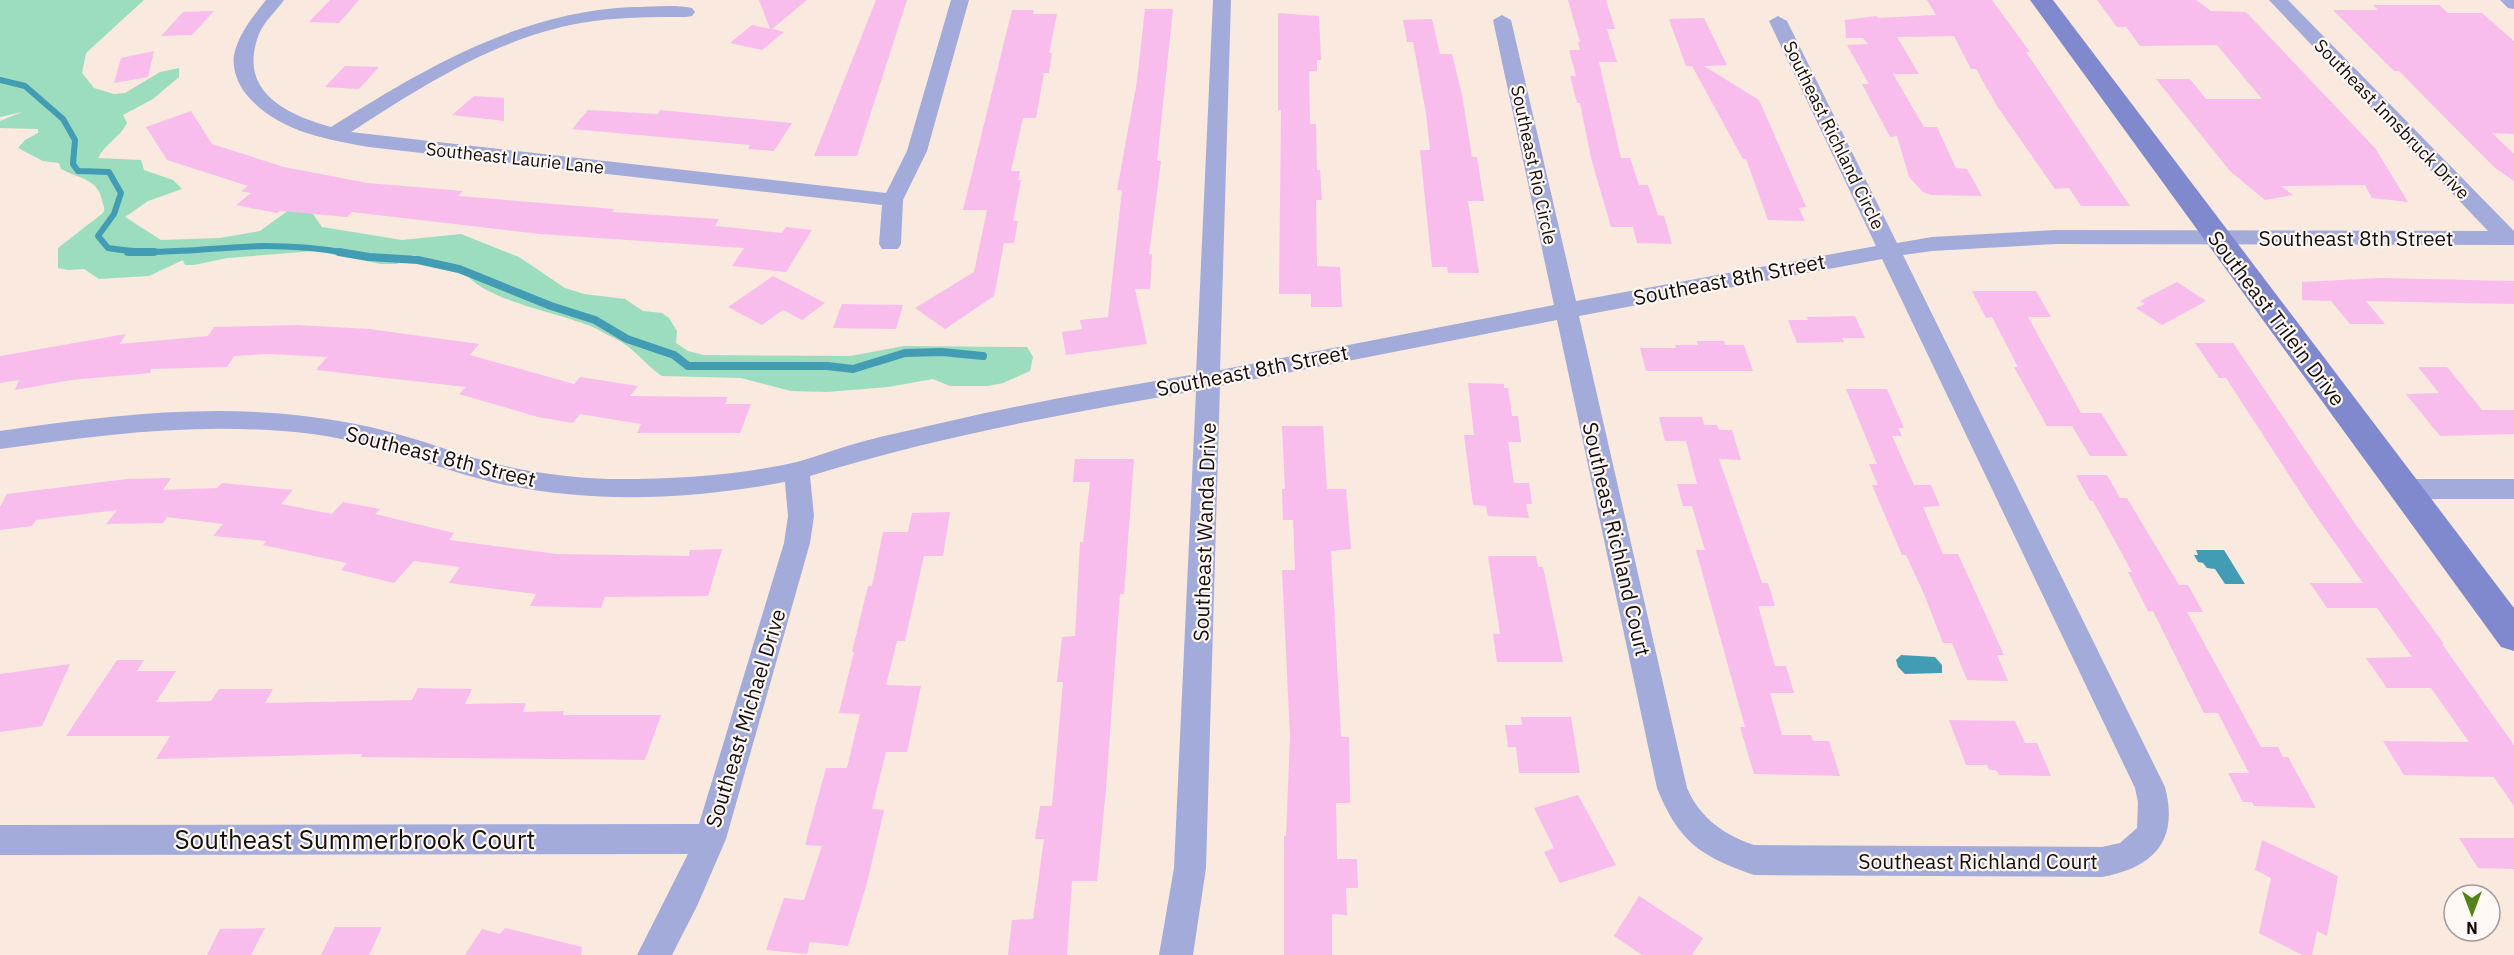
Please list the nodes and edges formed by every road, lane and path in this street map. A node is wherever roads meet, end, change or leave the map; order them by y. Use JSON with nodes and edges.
{"nodes":[{"id":1,"x":275,"y":0,"type":"edge"},
{"id":2,"x":960,"y":0,"type":"edge"},
{"id":3,"x":1222,"y":0,"type":"edge"},
{"id":4,"x":2041,"y":0,"type":"edge"},
{"id":5,"x":2278,"y":0,"type":"edge"},
{"id":6,"x":2509,"y":0,"type":"edge"},
{"id":7,"x":2514,"y":4,"type":"edge"},
{"id":8,"x":686,"y":12,"type":"dead end"},
{"id":9,"x":1502,"y":20,"type":"dead end"},
{"id":10,"x":1778,"y":21,"type":"dead end"},
{"id":11,"x":333,"y":135,"type":"junction"},
{"id":12,"x":893,"y":200,"type":"junction"},
{"id":13,"x":2217,"y":238,"type":"junction"},
{"id":14,"x":2510,"y":238,"type":"edge"},
{"id":15,"x":890,"y":244,"type":"dead end"},
{"id":16,"x":1890,"y":250,"type":"junction"},
{"id":17,"x":1566,"y":310,"type":"junction"},
{"id":18,"x":1210,"y":380,"type":"junction"},
{"id":19,"x":0,"y":440,"type":"edge"},
{"id":20,"x":797,"y":471,"type":"junction"},
{"id":21,"x":2404,"y":489,"type":"junction"},
{"id":22,"x":2514,"y":489,"type":"edge"},
{"id":23,"x":2514,"y":636,"type":"edge"},
{"id":24,"x":710,"y":839,"type":"junction"},
{"id":25,"x":0,"y":840,"type":"edge"},
{"id":26,"x":654,"y":955,"type":"edge"},
{"id":27,"x":1176,"y":955,"type":"edge"}],
"edges":[{"from":1,"to":11,"type":"street","name":"Southeast Laurie Lane"},
{"from":2,"to":12,"type":"street"},
{"from":3,"to":18,"type":"street","name":"Southeast Wanda Drive"},
{"from":4,"to":13,"type":"street","name":"Southeast Trilein Drive"},
{"from":5,"to":14,"type":"street","name":"Southeast Innsbruck Drive"},
{"from":6,"to":7,"type":"street"},
{"from":8,"to":11,"type":"street"},
{"from":9,"to":17,"type":"street","name":"Southeast Rio Circle"},
{"from":10,"to":16,"type":"street","name":"Southeast Richland Circle"},
{"from":11,"to":12,"type":"street","name":"Southeast Laurie Lane"},
{"from":12,"to":15,"type":"street"},
{"from":13,"to":14,"type":"street","name":"Southeast 8th Street"},
{"from":13,"to":16,"type":"street","name":"Southeast 8th Street"},
{"from":13,"to":21,"type":"street","name":"Southeast Trilein Drive"},
{"from":16,"to":17,"type":"street","name":"Southeast 8th Street"},
{"from":16,"to":17,"type":"street","name":"Southeast Richland Court"},
{"from":17,"to":18,"type":"street","name":"Southeast 8th Street"},
{"from":18,"to":20,"type":"street","name":"Southeast 8th Street"},
{"from":18,"to":27,"type":"street","name":"Southeast Wanda Drive"},
{"from":19,"to":20,"type":"street","name":"Southeast 8th Street"},
{"from":20,"to":24,"type":"street","name":"Southeast Michael Drive"},
{"from":21,"to":22,"type":"street"},
{"from":21,"to":23,"type":"street","name":"Southeast Trilein Drive"},
{"from":24,"to":25,"type":"street","name":"Southeast Summerbrook Court"},
{"from":24,"to":26,"type":"street","name":"Southeast Michael Drive"}]}
